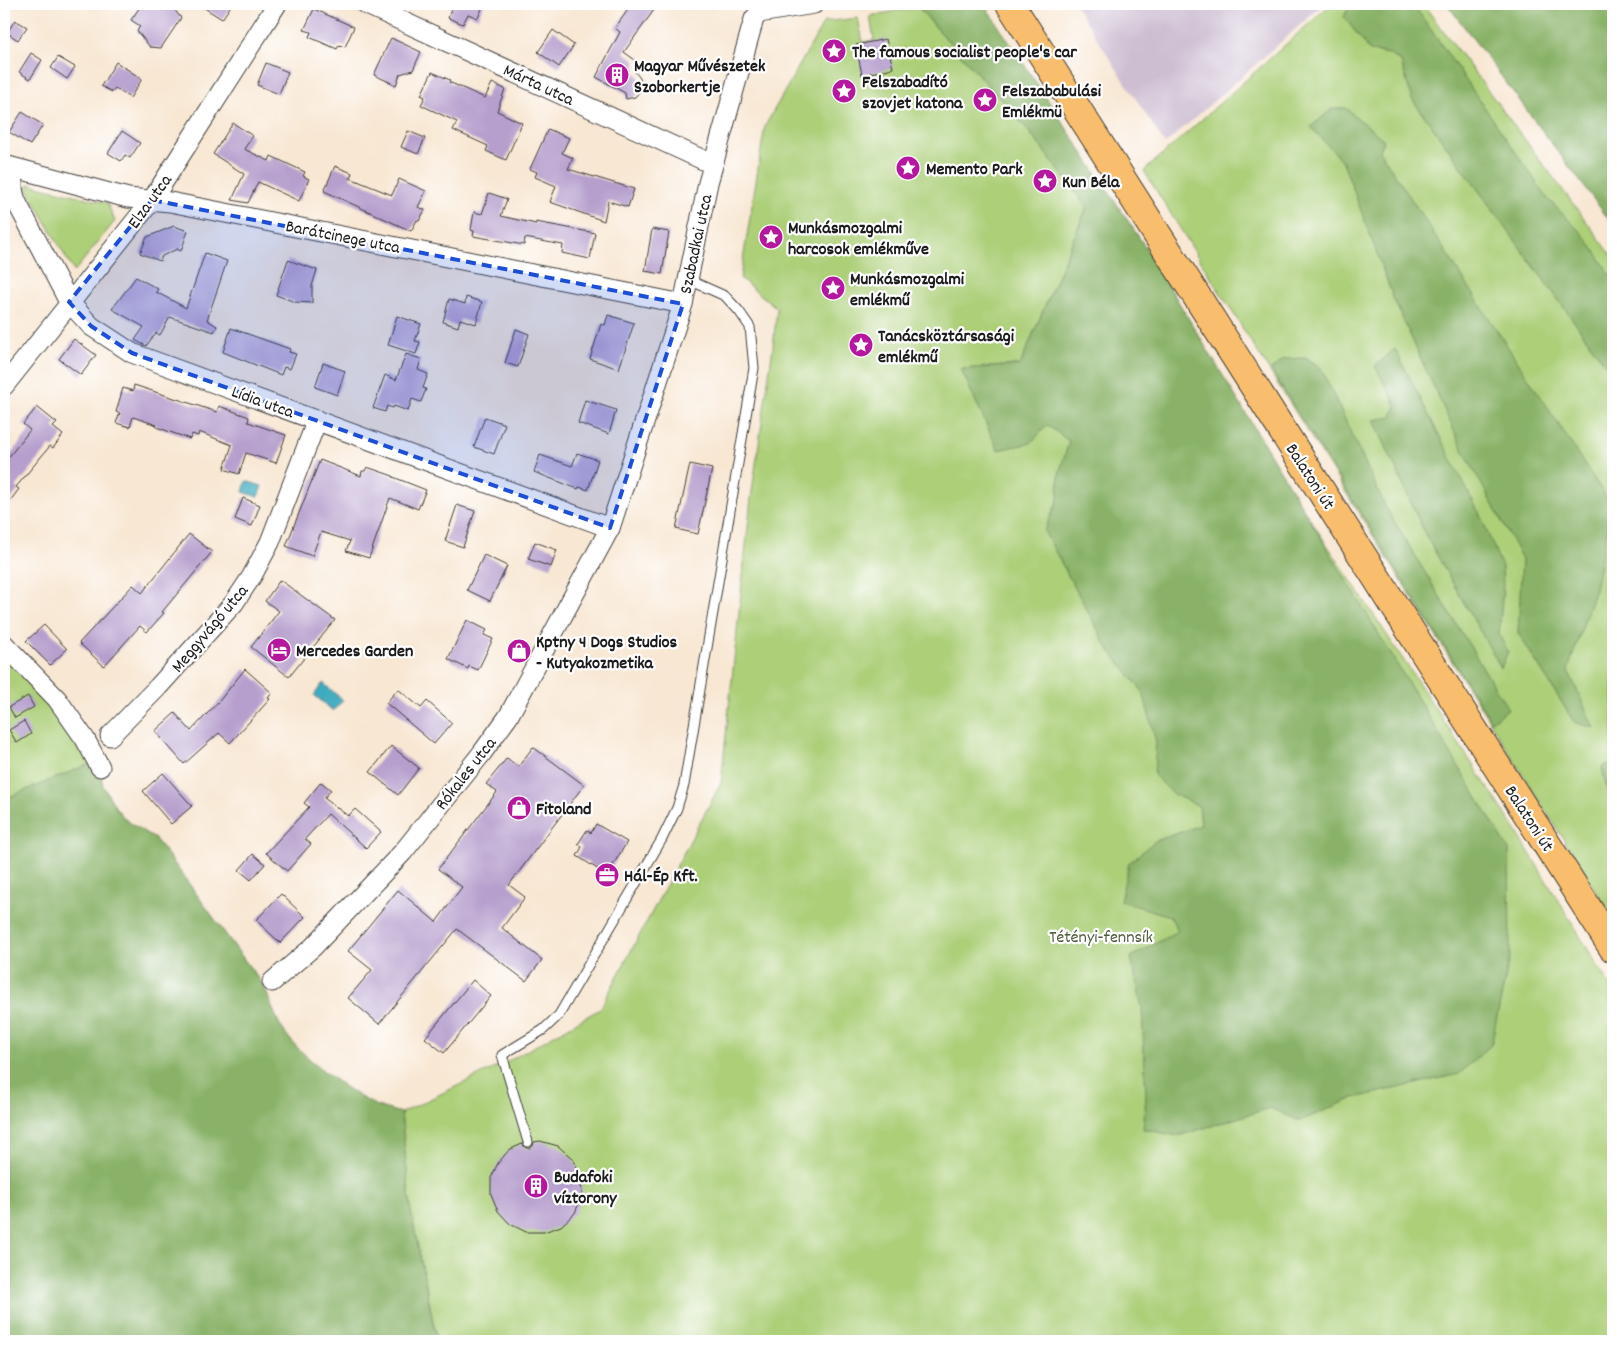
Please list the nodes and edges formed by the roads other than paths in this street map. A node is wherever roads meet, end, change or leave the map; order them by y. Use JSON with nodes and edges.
{"nodes":[{"id":1,"x":277,"y":4,"type":"edge"},
{"id":2,"x":365,"y":4,"type":"edge"},
{"id":3,"x":814,"y":4,"type":"edge"},
{"id":4,"x":1010,"y":4,"type":"edge"},
{"id":5,"x":756,"y":7,"type":"edge"},
{"id":6,"x":712,"y":164,"type":"junction"},
{"id":7,"x":9,"y":167,"type":"edge"},
{"id":8,"x":152,"y":200,"type":"junction"},
{"id":9,"x":689,"y":280,"type":"junction"},
{"id":10,"x":70,"y":302,"type":"junction"},
{"id":11,"x":682,"y":304,"type":"junction"},
{"id":12,"x":4,"y":386,"type":"edge"},
{"id":13,"x":317,"y":420,"type":"junction"},
{"id":14,"x":610,"y":528,"type":"junction"},
{"id":15,"x":7,"y":654,"type":"edge"},
{"id":16,"x":110,"y":736,"type":"dead end"},
{"id":17,"x":100,"y":767,"type":"dead end"},
{"id":18,"x":1613,"y":948,"type":"edge"},
{"id":19,"x":272,"y":982,"type":"dead end"},
{"id":20,"x":528,"y":1142,"type":"dead end"}],
"edges":[{"from":1,"to":8,"type":"street","name":"Elza utca"},
{"from":2,"to":6,"type":"street","name":"Márta utca"},
{"from":3,"to":5,"type":"street","name":"Szabadkai utca"},
{"from":4,"to":18,"type":"main road","name":"Balatoni út"},
{"from":5,"to":6,"type":"street","name":"Szabadkai utca"},
{"from":6,"to":9,"type":"street","name":"Szabadkai utca"},
{"from":7,"to":8,"type":"street","name":"Barátcinege utca"},
{"from":7,"to":10,"type":"street","name":"Lídia utca"},
{"from":8,"to":10,"type":"street","name":"Elza utca"},
{"from":8,"to":11,"type":"street","name":"Barátcinege utca"},
{"from":9,"to":11,"type":"street","name":"Szabadkai utca"},
{"from":9,"to":20,"type":"lane"},
{"from":10,"to":12,"type":"street","name":"Elza utca"},
{"from":10,"to":13,"type":"street","name":"Lídia utca"},
{"from":11,"to":14,"type":"street","name":"Szabadkai utca"},
{"from":13,"to":14,"type":"street","name":"Lídia utca"},
{"from":13,"to":16,"type":"street","name":"Meggyvágó utca"},
{"from":14,"to":19,"type":"street","name":"Rókales utca"},
{"from":15,"to":17,"type":"street"}]}
